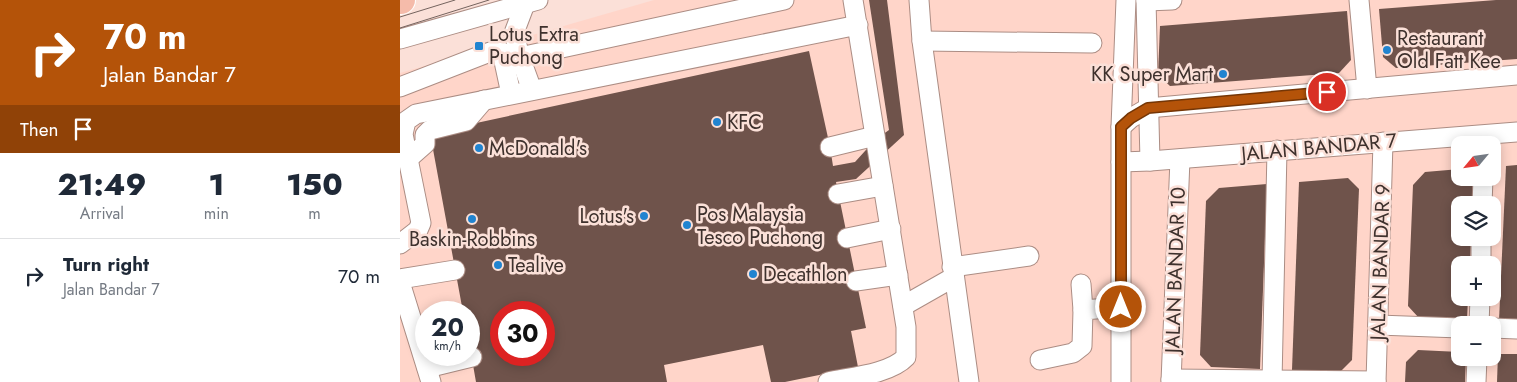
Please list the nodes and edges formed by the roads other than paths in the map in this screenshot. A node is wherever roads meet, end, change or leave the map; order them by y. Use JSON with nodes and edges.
{"nodes":[{"id":1,"x":784,"y":0,"type":"edge"},
{"id":2,"x":853,"y":0,"type":"edge"},
{"id":3,"x":919,"y":0,"type":"edge"},
{"id":4,"x":1126,"y":0,"type":"edge"},
{"id":5,"x":1172,"y":0,"type":"edge"},
{"id":6,"x":1359,"y":0,"type":"edge"},
{"id":7,"x":1146,"y":1,"type":"edge"},
{"id":8,"x":532,"y":2,"type":"edge"},
{"id":9,"x":858,"y":26,"type":"junction"},
{"id":10,"x":400,"y":39,"type":"edge"},
{"id":11,"x":922,"y":41,"type":"junction"},
{"id":12,"x":1092,"y":43,"type":"dead end"},
{"id":13,"x":520,"y":56,"type":"junction"},
{"id":14,"x":1517,"y":75,"type":"edge"},
{"id":15,"x":400,"y":87,"type":"edge"},
{"id":16,"x":1367,"y":89,"type":"junction"},
{"id":17,"x":532,"y":90,"type":"junction"},
{"id":18,"x":510,"y":94,"type":"junction"},
{"id":19,"x":484,"y":100,"type":"junction"},
{"id":20,"x":1148,"y":108,"type":"junction"},
{"id":21,"x":403,"y":116,"type":"edge"},
{"id":22,"x":1121,"y":127,"type":"junction"},
{"id":23,"x":1517,"y":132,"type":"edge"},
{"id":24,"x":875,"y":136,"type":"junction"},
{"id":25,"x":1500,"y":136,"type":"edge"},
{"id":26,"x":1451,"y":141,"type":"edge"},
{"id":27,"x":1383,"y":142,"type":"junction"},
{"id":28,"x":830,"y":147,"type":"dead end"},
{"id":29,"x":1277,"y":150,"type":"junction"},
{"id":30,"x":1180,"y":158,"type":"junction"},
{"id":31,"x":408,"y":159,"type":"junction"},
{"id":32,"x":1150,"y":161,"type":"junction"},
{"id":33,"x":1121,"y":162,"type":"junction"},
{"id":34,"x":883,"y":186,"type":"junction"},
{"id":35,"x":838,"y":194,"type":"dead end"},
{"id":36,"x":408,"y":201,"type":"edge"},
{"id":37,"x":891,"y":229,"type":"junction"},
{"id":38,"x":847,"y":238,"type":"dead end"},
{"id":39,"x":400,"y":244,"type":"edge"},
{"id":40,"x":1029,"y":256,"type":"dead end"},
{"id":41,"x":455,"y":270,"type":"dead end"},
{"id":42,"x":953,"y":272,"type":"junction"},
{"id":43,"x":898,"y":275,"type":"junction"},
{"id":44,"x":400,"y":281,"type":"edge"},
{"id":45,"x":856,"y":282,"type":"dead end"},
{"id":46,"x":1081,"y":284,"type":"dead end"},
{"id":47,"x":903,"y":306,"type":"junction"},
{"id":48,"x":1121,"y":307,"type":"junction"},
{"id":49,"x":1082,"y":310,"type":"junction"},
{"id":50,"x":415,"y":316,"type":"edge"},
{"id":51,"x":1378,"y":325,"type":"junction"},
{"id":52,"x":1451,"y":328,"type":"edge"},
{"id":53,"x":1501,"y":328,"type":"edge"},
{"id":54,"x":1517,"y":329,"type":"edge"},
{"id":55,"x":1040,"y":360,"type":"dead end"},
{"id":56,"x":450,"y":366,"type":"edge"},
{"id":57,"x":1477,"y":366,"type":"edge"},
{"id":58,"x":429,"y":375,"type":"edge"},
{"id":59,"x":1171,"y":380,"type":"edge"},
{"id":60,"x":1272,"y":381,"type":"edge"},
{"id":61,"x":828,"y":382,"type":"edge"},
{"id":62,"x":970,"y":382,"type":"edge"},
{"id":63,"x":1121,"y":382,"type":"edge"},
{"id":64,"x":1376,"y":382,"type":"edge"},
{"id":65,"x":1476,"y":382,"type":"edge"}],
"edges":[{"from":1,"to":13,"type":"street"},
{"from":2,"to":9,"type":"street"},
{"from":3,"to":11,"type":"street"},
{"from":4,"to":22,"type":"street"},
{"from":5,"to":7,"type":"street"},
{"from":6,"to":16,"type":"street"},
{"from":7,"to":20,"type":"street"},
{"from":8,"to":10,"type":"street"},
{"from":8,"to":13,"type":"street"},
{"from":9,"to":17,"type":"street"},
{"from":9,"to":24,"type":"street"},
{"from":11,"to":12,"type":"street"},
{"from":11,"to":42,"type":"street"},
{"from":13,"to":17,"type":"street"},
{"from":14,"to":16,"type":"street"},
{"from":15,"to":18,"type":"street"},
{"from":16,"to":20,"type":"street"},
{"from":17,"to":18,"type":"street"},
{"from":18,"to":19,"type":"street"},
{"from":19,"to":21,"type":"street"},
{"from":19,"to":31,"type":"street"},
{"from":20,"to":22,"type":"street"},
{"from":20,"to":32,"type":"street"},
{"from":21,"to":31,"type":"street"},
{"from":22,"to":33,"type":"street"},
{"from":23,"to":25,"type":"street","name":"JALAN BANDAR 7"},
{"from":24,"to":28,"type":"street"},
{"from":24,"to":34,"type":"street"},
{"from":26,"to":27,"type":"street","name":"JALAN BANDAR 7"},
{"from":27,"to":29,"type":"street","name":"JALAN BANDAR 7"},
{"from":27,"to":51,"type":"street","name":"JALAN BANDAR 9"},
{"from":29,"to":30,"type":"street","name":"JALAN BANDAR 7"},
{"from":29,"to":60,"type":"street"},
{"from":30,"to":32,"type":"street","name":"JALAN BANDAR 7"},
{"from":30,"to":59,"type":"street","name":"JALAN BANDAR 10"},
{"from":31,"to":36,"type":"street"},
{"from":32,"to":33,"type":"street","name":"JALAN BANDAR 7"},
{"from":33,"to":48,"type":"street"},
{"from":34,"to":35,"type":"street"},
{"from":34,"to":37,"type":"street"},
{"from":36,"to":39,"type":"street"},
{"from":37,"to":38,"type":"street"},
{"from":37,"to":43,"type":"street"},
{"from":40,"to":42,"type":"street"},
{"from":41,"to":44,"type":"street"},
{"from":42,"to":47,"type":"street"},
{"from":42,"to":62,"type":"street"},
{"from":43,"to":45,"type":"street"},
{"from":43,"to":47,"type":"street"},
{"from":44,"to":50,"type":"street"},
{"from":46,"to":49,"type":"street"},
{"from":47,"to":61,"type":"street"},
{"from":48,"to":49,"type":"street"},
{"from":48,"to":63,"type":"street"},
{"from":49,"to":55,"type":"street"},
{"from":51,"to":52,"type":"street"},
{"from":51,"to":64,"type":"street","name":"JALAN BANDAR 9"},
{"from":53,"to":54,"type":"street"},
{"from":56,"to":58,"type":"street"},
{"from":57,"to":65,"type":"street"},
{"from":59,"to":60,"type":"street"},
{"from":60,"to":64,"type":"street"}]}
